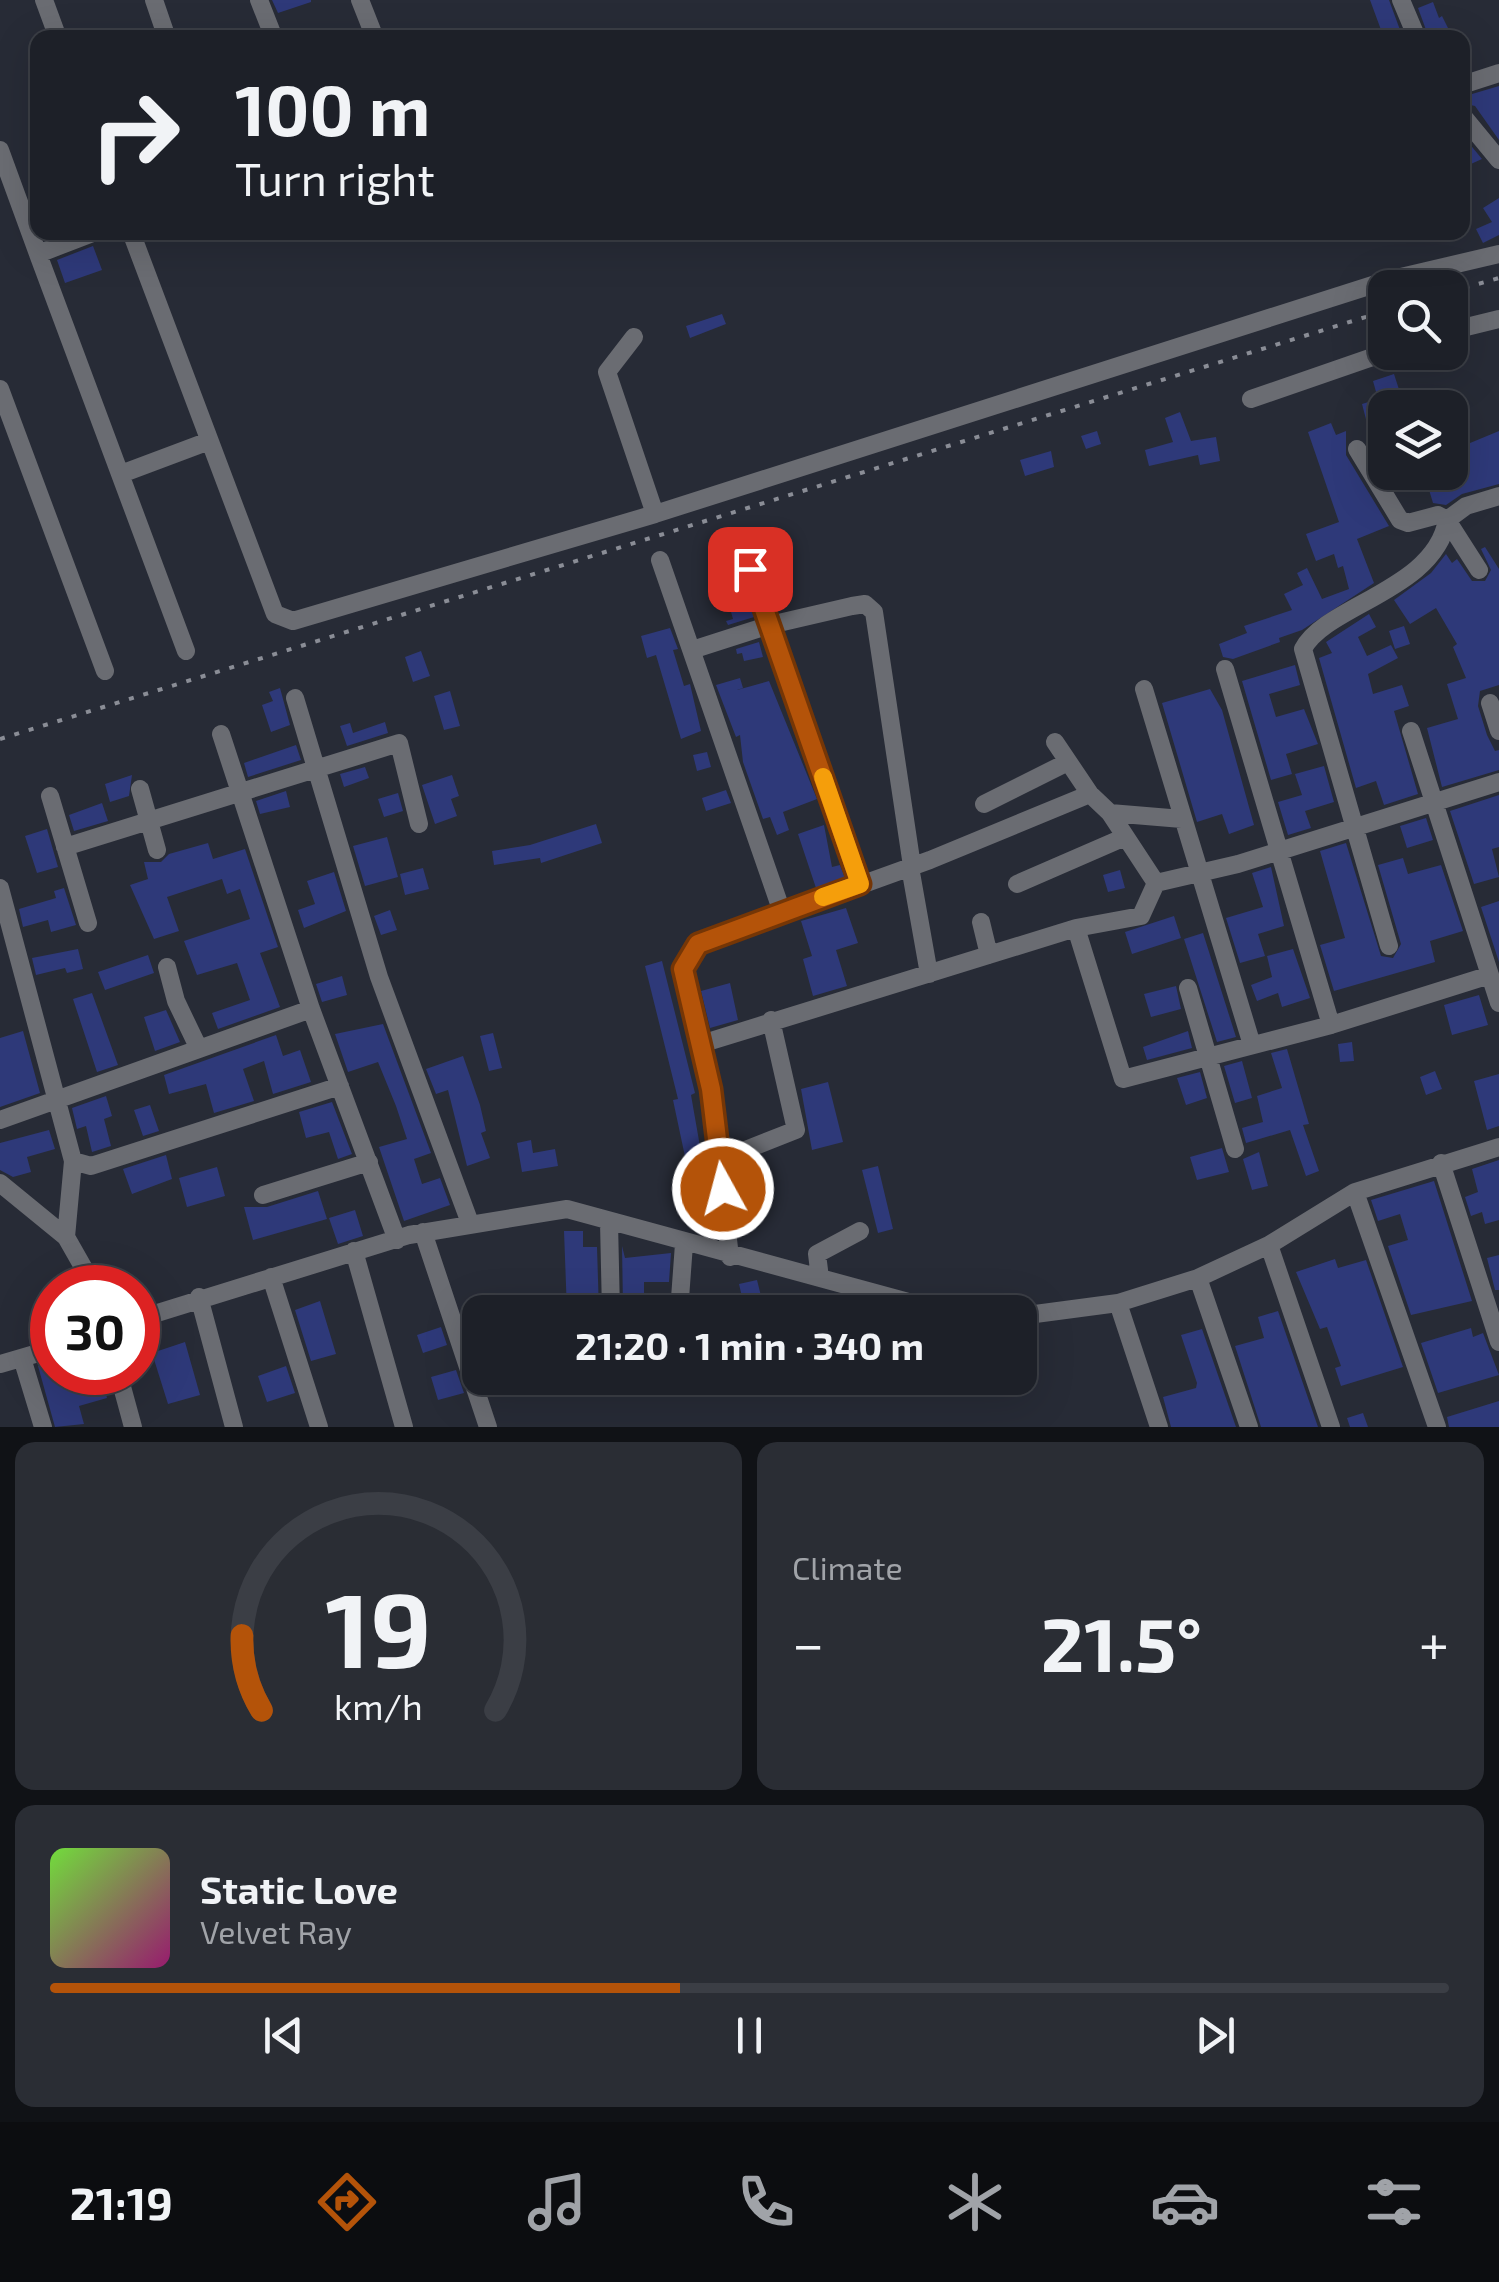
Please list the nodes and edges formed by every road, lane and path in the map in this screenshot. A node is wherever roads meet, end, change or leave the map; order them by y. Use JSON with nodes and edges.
{"nodes":[{"id":1,"x":44,"y":0,"type":"edge"},
{"id":2,"x":154,"y":0,"type":"edge"},
{"id":3,"x":259,"y":0,"type":"edge"},
{"id":4,"x":360,"y":0,"type":"edge"},
{"id":5,"x":1401,"y":0,"type":"edge"},
{"id":6,"x":55,"y":30,"type":"edge"},
{"id":7,"x":164,"y":30,"type":"edge"},
{"id":8,"x":271,"y":30,"type":"edge"},
{"id":9,"x":372,"y":30,"type":"edge"},
{"id":10,"x":1413,"y":30,"type":"edge"},
{"id":11,"x":1499,"y":73,"type":"edge"},
{"id":12,"x":1470,"y":82,"type":"edge"},
{"id":13,"x":1470,"y":126,"type":"edge"},
{"id":14,"x":0,"y":150,"type":"edge"},
{"id":15,"x":1499,"y":160,"type":"edge"},
{"id":16,"x":30,"y":232,"type":"edge"},
{"id":17,"x":33,"y":240,"type":"edge"},
{"id":18,"x":74,"y":240,"type":"edge"},
{"id":19,"x":133,"y":240,"type":"edge"},
{"id":20,"x":38,"y":254,"type":"junction"},
{"id":21,"x":1499,"y":254,"type":"edge"},
{"id":22,"x":1499,"y":319,"type":"edge"},
{"id":23,"x":1468,"y":327,"type":"edge"},
{"id":24,"x":634,"y":338,"type":"dead end"},
{"id":25,"x":1368,"y":359,"type":"edge"},
{"id":26,"x":0,"y":389,"type":"edge"},
{"id":27,"x":1252,"y":399,"type":"dead end"},
{"id":28,"x":209,"y":441,"type":"junction"},
{"id":29,"x":1358,"y":449,"type":"dead end"},
{"id":30,"x":121,"y":474,"type":"junction"},
{"id":31,"x":1499,"y":496,"type":"edge"},
{"id":32,"x":655,"y":514,"type":"junction"},
{"id":33,"x":1447,"y":520,"type":"junction"},
{"id":34,"x":660,"y":560,"type":"dead end"},
{"id":35,"x":750,"y":569,"type":"dead end"},
{"id":36,"x":1479,"y":570,"type":"dead end"},
{"id":37,"x":770,"y":624,"type":"junction"},
{"id":38,"x":692,"y":650,"type":"junction"},
{"id":39,"x":186,"y":651,"type":"dead end"},
{"id":40,"x":1226,"y":669,"type":"dead end"},
{"id":41,"x":105,"y":670,"type":"dead end"},
{"id":42,"x":1144,"y":689,"type":"dead end"},
{"id":43,"x":295,"y":698,"type":"dead end"},
{"id":44,"x":1490,"y":702,"type":"dead end"},
{"id":45,"x":1412,"y":731,"type":"dead end"},
{"id":46,"x":1499,"y":732,"type":"edge"},
{"id":47,"x":220,"y":734,"type":"dead end"},
{"id":48,"x":1055,"y":742,"type":"dead end"},
{"id":49,"x":1068,"y":762,"type":"junction"},
{"id":50,"x":314,"y":771,"type":"junction"},
{"id":51,"x":1499,"y":782,"type":"edge"},
{"id":52,"x":140,"y":789,"type":"dead end"},
{"id":53,"x":1090,"y":794,"type":"junction"},
{"id":54,"x":237,"y":795,"type":"junction"},
{"id":55,"x":50,"y":796,"type":"dead end"},
{"id":56,"x":984,"y":804,"type":"dead end"},
{"id":57,"x":1434,"y":804,"type":"junction"},
{"id":58,"x":1110,"y":813,"type":"junction"},
{"id":59,"x":1182,"y":820,"type":"junction"},
{"id":60,"x":149,"y":822,"type":"junction"},
{"id":61,"x":419,"y":824,"type":"dead end"},
{"id":62,"x":1353,"y":829,"type":"junction"},
{"id":63,"x":1126,"y":837,"type":"junction"},
{"id":64,"x":65,"y":847,"type":"junction"},
{"id":65,"x":157,"y":850,"type":"dead end"},
{"id":66,"x":1278,"y":850,"type":"junction"},
{"id":67,"x":911,"y":866,"type":"junction"},
{"id":68,"x":1199,"y":875,"type":"junction"},
{"id":69,"x":1156,"y":883,"type":"junction"},
{"id":70,"x":860,"y":884,"type":"junction"},
{"id":71,"x":1017,"y":884,"type":"dead end"},
{"id":72,"x":0,"y":888,"type":"edge"},
{"id":73,"x":782,"y":912,"type":"junction"},
{"id":74,"x":981,"y":922,"type":"dead end"},
{"id":75,"x":88,"y":923,"type":"dead end"},
{"id":76,"x":1076,"y":928,"type":"junction"},
{"id":77,"x":1389,"y":946,"type":"dead end"},
{"id":78,"x":989,"y":955,"type":"junction"},
{"id":79,"x":167,"y":966,"type":"dead end"},
{"id":80,"x":930,"y":974,"type":"junction"},
{"id":81,"x":1490,"y":975,"type":"junction"},
{"id":82,"x":1188,"y":988,"type":"dead end"},
{"id":83,"x":1499,"y":1003,"type":"edge"},
{"id":84,"x":310,"y":1009,"type":"junction"},
{"id":85,"x":771,"y":1020,"type":"junction"},
{"id":86,"x":1331,"y":1025,"type":"junction"},
{"id":87,"x":701,"y":1044,"type":"junction"},
{"id":88,"x":1252,"y":1045,"type":"junction"},
{"id":89,"x":198,"y":1049,"type":"junction"},
{"id":90,"x":1209,"y":1056,"type":"junction"},
{"id":91,"x":340,"y":1086,"type":"junction"},
{"id":92,"x":57,"y":1101,"type":"junction"},
{"id":93,"x":0,"y":1120,"type":"edge"},
{"id":94,"x":1499,"y":1147,"type":"edge"},
{"id":95,"x":1235,"y":1149,"type":"dead end"},
{"id":96,"x":720,"y":1160,"type":"junction"},
{"id":97,"x":73,"y":1161,"type":"junction"},
{"id":98,"x":370,"y":1162,"type":"junction"},
{"id":99,"x":1441,"y":1164,"type":"junction"},
{"id":100,"x":0,"y":1182,"type":"edge"},
{"id":101,"x":1355,"y":1192,"type":"junction"},
{"id":102,"x":263,"y":1195,"type":"dead end"},
{"id":103,"x":609,"y":1222,"type":"junction"},
{"id":104,"x":470,"y":1223,"type":"junction"},
{"id":105,"x":860,"y":1231,"type":"dead end"},
{"id":106,"x":423,"y":1232,"type":"junction"},
{"id":107,"x":66,"y":1237,"type":"junction"},
{"id":108,"x":397,"y":1240,"type":"junction"},
{"id":109,"x":684,"y":1244,"type":"junction"},
{"id":110,"x":1269,"y":1244,"type":"junction"},
{"id":111,"x":354,"y":1251,"type":"junction"},
{"id":112,"x":730,"y":1257,"type":"junction"},
{"id":113,"x":82,"y":1265,"type":"edge"},
{"id":114,"x":271,"y":1276,"type":"junction"},
{"id":115,"x":820,"y":1278,"type":"junction"},
{"id":116,"x":1198,"y":1278,"type":"junction"},
{"id":117,"x":611,"y":1295,"type":"edge"},
{"id":118,"x":680,"y":1295,"type":"edge"},
{"id":119,"x":882,"y":1295,"type":"edge"},
{"id":120,"x":200,"y":1298,"type":"junction"},
{"id":121,"x":1118,"y":1303,"type":"junction"},
{"id":122,"x":160,"y":1312,"type":"edge"},
{"id":123,"x":1037,"y":1314,"type":"edge"},
{"id":124,"x":1499,"y":1342,"type":"edge"},
{"id":125,"x":30,"y":1356,"type":"edge"},
{"id":126,"x":22,"y":1358,"type":"junction"},
{"id":127,"x":0,"y":1364,"type":"edge"},
{"id":128,"x":125,"y":1395,"type":"edge"},
{"id":129,"x":43,"y":1427,"type":"edge"},
{"id":130,"x":134,"y":1427,"type":"edge"},
{"id":131,"x":234,"y":1427,"type":"edge"},
{"id":132,"x":318,"y":1427,"type":"edge"},
{"id":133,"x":404,"y":1427,"type":"edge"},
{"id":134,"x":488,"y":1427,"type":"edge"},
{"id":135,"x":1159,"y":1427,"type":"edge"},
{"id":136,"x":1249,"y":1427,"type":"edge"},
{"id":137,"x":1331,"y":1427,"type":"edge"},
{"id":138,"x":1437,"y":1427,"type":"edge"}],
"edges":[{"from":1,"to":6,"type":"street"},
{"from":2,"to":7,"type":"street"},
{"from":3,"to":8,"type":"street"},
{"from":4,"to":9,"type":"street"},
{"from":5,"to":10,"type":"street"},
{"from":11,"to":12,"type":"street"},
{"from":13,"to":15,"type":"street"},
{"from":14,"to":16,"type":"street"},
{"from":17,"to":20,"type":"street"},
{"from":18,"to":20,"type":"street"},
{"from":19,"to":28,"type":"street"},
{"from":20,"to":30,"type":"street"},
{"from":21,"to":32,"type":"street"},
{"from":22,"to":23,"type":"street"},
{"from":24,"to":32,"type":"street"},
{"from":25,"to":27,"type":"street"},
{"from":26,"to":41,"type":"street"},
{"from":28,"to":30,"type":"street"},
{"from":28,"to":32,"type":"street"},
{"from":29,"to":33,"type":"street"},
{"from":30,"to":39,"type":"street"},
{"from":31,"to":33,"type":"street"},
{"from":33,"to":36,"type":"street"},
{"from":33,"to":62,"type":"street"},
{"from":34,"to":38,"type":"street"},
{"from":35,"to":37,"type":"street"},
{"from":37,"to":38,"type":"street"},
{"from":37,"to":67,"type":"street"},
{"from":37,"to":70,"type":"street"},
{"from":38,"to":73,"type":"street"},
{"from":40,"to":66,"type":"street"},
{"from":42,"to":59,"type":"street"},
{"from":43,"to":50,"type":"street"},
{"from":44,"to":46,"type":"street"},
{"from":45,"to":57,"type":"street"},
{"from":47,"to":54,"type":"street"},
{"from":48,"to":49,"type":"street"},
{"from":49,"to":53,"type":"street"},
{"from":49,"to":56,"type":"street"},
{"from":50,"to":54,"type":"street"},
{"from":50,"to":61,"type":"street"},
{"from":50,"to":104,"type":"street"},
{"from":51,"to":57,"type":"street"},
{"from":52,"to":60,"type":"street"},
{"from":53,"to":58,"type":"street"},
{"from":53,"to":67,"type":"street"},
{"from":54,"to":60,"type":"street"},
{"from":54,"to":84,"type":"street"},
{"from":55,"to":64,"type":"street"},
{"from":57,"to":62,"type":"street"},
{"from":57,"to":81,"type":"street"},
{"from":58,"to":59,"type":"street"},
{"from":58,"to":63,"type":"street"},
{"from":59,"to":68,"type":"street"},
{"from":60,"to":64,"type":"street"},
{"from":60,"to":65,"type":"street"},
{"from":62,"to":66,"type":"street"},
{"from":62,"to":77,"type":"street"},
{"from":63,"to":69,"type":"street"},
{"from":63,"to":71,"type":"street"},
{"from":64,"to":75,"type":"street"},
{"from":66,"to":68,"type":"street"},
{"from":66,"to":86,"type":"street"},
{"from":67,"to":70,"type":"street"},
{"from":67,"to":80,"type":"street"},
{"from":68,"to":69,"type":"street"},
{"from":68,"to":88,"type":"street"},
{"from":69,"to":76,"type":"street"},
{"from":70,"to":73,"type":"street"},
{"from":72,"to":92,"type":"street"},
{"from":73,"to":87,"type":"street"},
{"from":74,"to":78,"type":"street"},
{"from":76,"to":78,"type":"street"},
{"from":76,"to":90,"type":"street"},
{"from":78,"to":80,"type":"street"},
{"from":79,"to":89,"type":"street"},
{"from":80,"to":85,"type":"street"},
{"from":81,"to":83,"type":"street"},
{"from":81,"to":86,"type":"street"},
{"from":82,"to":90,"type":"street"},
{"from":84,"to":89,"type":"street"},
{"from":84,"to":91,"type":"street"},
{"from":85,"to":87,"type":"street"},
{"from":85,"to":96,"type":"street"},
{"from":86,"to":88,"type":"street"},
{"from":87,"to":96,"type":"street"},
{"from":88,"to":90,"type":"street"},
{"from":89,"to":92,"type":"street"},
{"from":90,"to":95,"type":"street"},
{"from":91,"to":97,"type":"street"},
{"from":91,"to":98,"type":"street"},
{"from":92,"to":93,"type":"street"},
{"from":92,"to":97,"type":"street"},
{"from":94,"to":99,"type":"street"},
{"from":96,"to":112,"type":"street"},
{"from":97,"to":107,"type":"street"},
{"from":98,"to":102,"type":"street"},
{"from":98,"to":108,"type":"street"},
{"from":99,"to":101,"type":"street"},
{"from":99,"to":124,"type":"street"},
{"from":100,"to":107,"type":"street"},
{"from":101,"to":110,"type":"street"},
{"from":101,"to":138,"type":"street"},
{"from":103,"to":104,"type":"street"},
{"from":103,"to":109,"type":"street"},
{"from":103,"to":117,"type":"street"},
{"from":104,"to":106,"type":"street"},
{"from":105,"to":115,"type":"street"},
{"from":106,"to":108,"type":"street"},
{"from":106,"to":134,"type":"street"},
{"from":107,"to":113,"type":"street"},
{"from":108,"to":111,"type":"street"},
{"from":109,"to":112,"type":"street"},
{"from":109,"to":118,"type":"street"},
{"from":110,"to":116,"type":"street"},
{"from":110,"to":137,"type":"street"},
{"from":111,"to":114,"type":"street"},
{"from":111,"to":133,"type":"street"},
{"from":112,"to":115,"type":"street"},
{"from":114,"to":120,"type":"street"},
{"from":114,"to":132,"type":"street"},
{"from":115,"to":119,"type":"street"},
{"from":116,"to":121,"type":"street"},
{"from":116,"to":136,"type":"street"},
{"from":120,"to":122,"type":"street"},
{"from":120,"to":131,"type":"street"},
{"from":121,"to":123,"type":"street"},
{"from":121,"to":135,"type":"street"},
{"from":125,"to":126,"type":"street"},
{"from":126,"to":127,"type":"street"},
{"from":126,"to":129,"type":"street"},
{"from":128,"to":130,"type":"street"}]}
